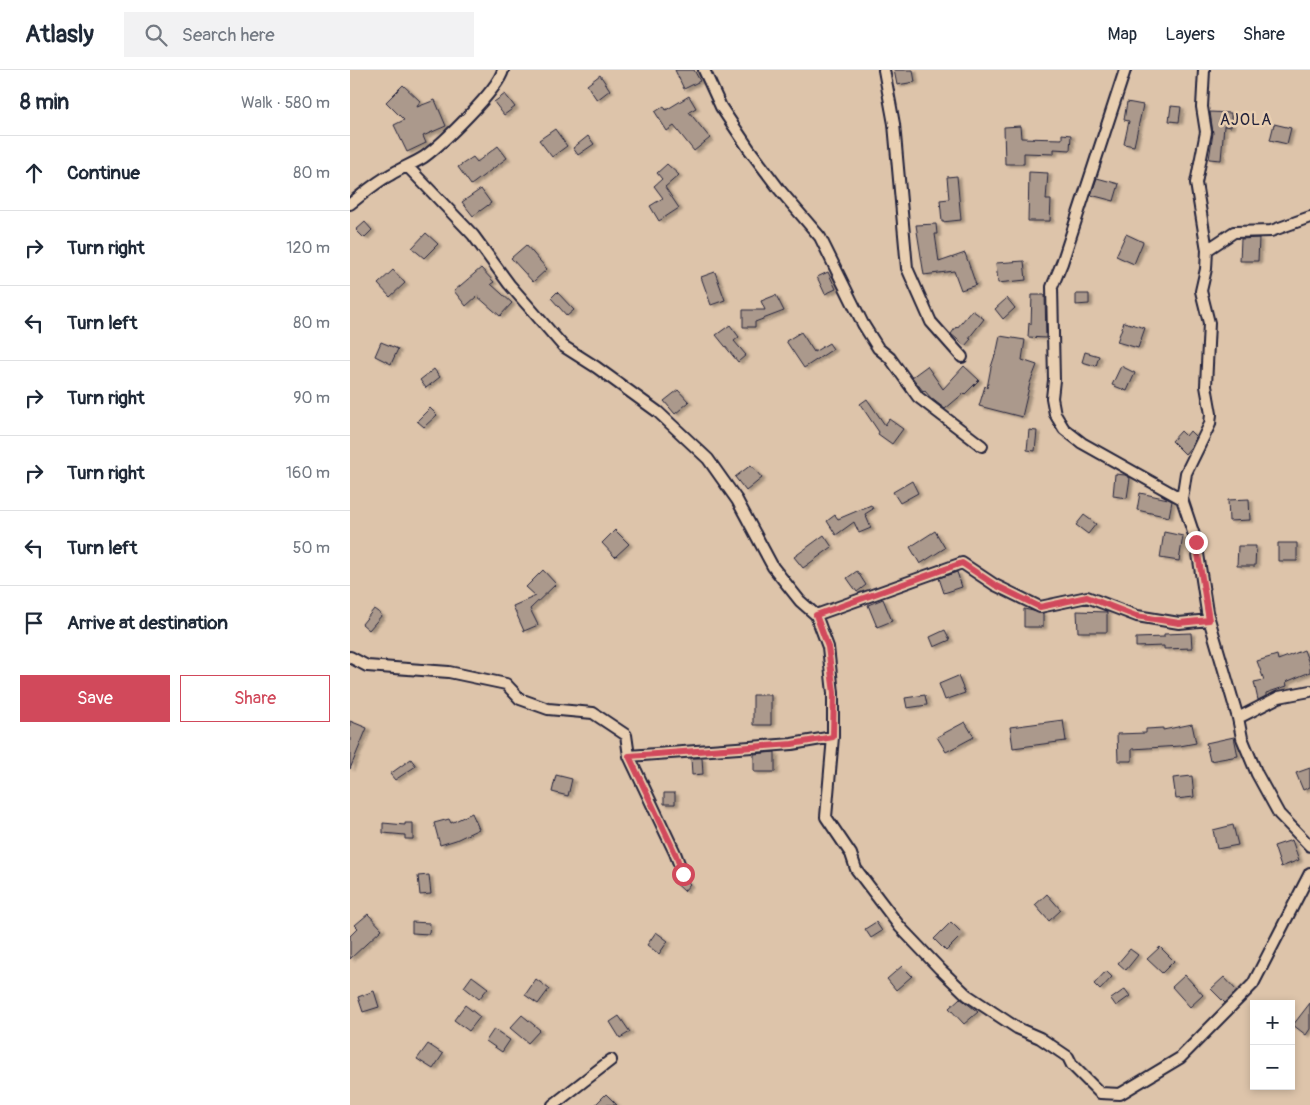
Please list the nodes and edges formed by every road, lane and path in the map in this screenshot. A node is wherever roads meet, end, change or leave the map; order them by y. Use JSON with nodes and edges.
{"nodes":[{"id":1,"x":503,"y":70,"type":"edge"},
{"id":2,"x":704,"y":70,"type":"edge"},
{"id":3,"x":884,"y":70,"type":"edge"},
{"id":4,"x":1125,"y":70,"type":"edge"},
{"id":5,"x":1204,"y":70,"type":"edge"},
{"id":6,"x":408,"y":167,"type":"junction"},
{"id":7,"x":350,"y":204,"type":"edge"},
{"id":8,"x":1310,"y":217,"type":"edge"},
{"id":9,"x":1207,"y":250,"type":"junction"},
{"id":10,"x":962,"y":357,"type":"dead end"},
{"id":11,"x":982,"y":446,"type":"dead end"},
{"id":12,"x":1182,"y":500,"type":"junction"},
{"id":13,"x":816,"y":615,"type":"junction"},
{"id":14,"x":1209,"y":620,"type":"junction"},
{"id":15,"x":350,"y":657,"type":"edge"},
{"id":16,"x":1310,"y":691,"type":"edge"},
{"id":17,"x":1238,"y":718,"type":"junction"},
{"id":18,"x":833,"y":737,"type":"junction"},
{"id":19,"x":629,"y":756,"type":"junction"},
{"id":20,"x":1310,"y":846,"type":"edge"},
{"id":21,"x":1310,"y":873,"type":"edge"},
{"id":22,"x":683,"y":874,"type":"dead end"},
{"id":23,"x":611,"y":1060,"type":"dead end"},
{"id":24,"x":553,"y":1105,"type":"edge"}],
"edges":[{"from":1,"to":6,"type":"street"},
{"from":2,"to":11,"type":"street"},
{"from":3,"to":10,"type":"street"},
{"from":4,"to":12,"type":"street"},
{"from":5,"to":9,"type":"street"},
{"from":6,"to":7,"type":"street"},
{"from":6,"to":13,"type":"street"},
{"from":8,"to":9,"type":"street"},
{"from":9,"to":12,"type":"street"},
{"from":12,"to":14,"type":"street"},
{"from":13,"to":14,"type":"street"},
{"from":13,"to":18,"type":"street"},
{"from":14,"to":17,"type":"street"},
{"from":15,"to":19,"type":"street"},
{"from":16,"to":17,"type":"street"},
{"from":17,"to":20,"type":"street"},
{"from":18,"to":19,"type":"street"},
{"from":18,"to":21,"type":"street"},
{"from":19,"to":22,"type":"street"},
{"from":23,"to":24,"type":"street"}]}
